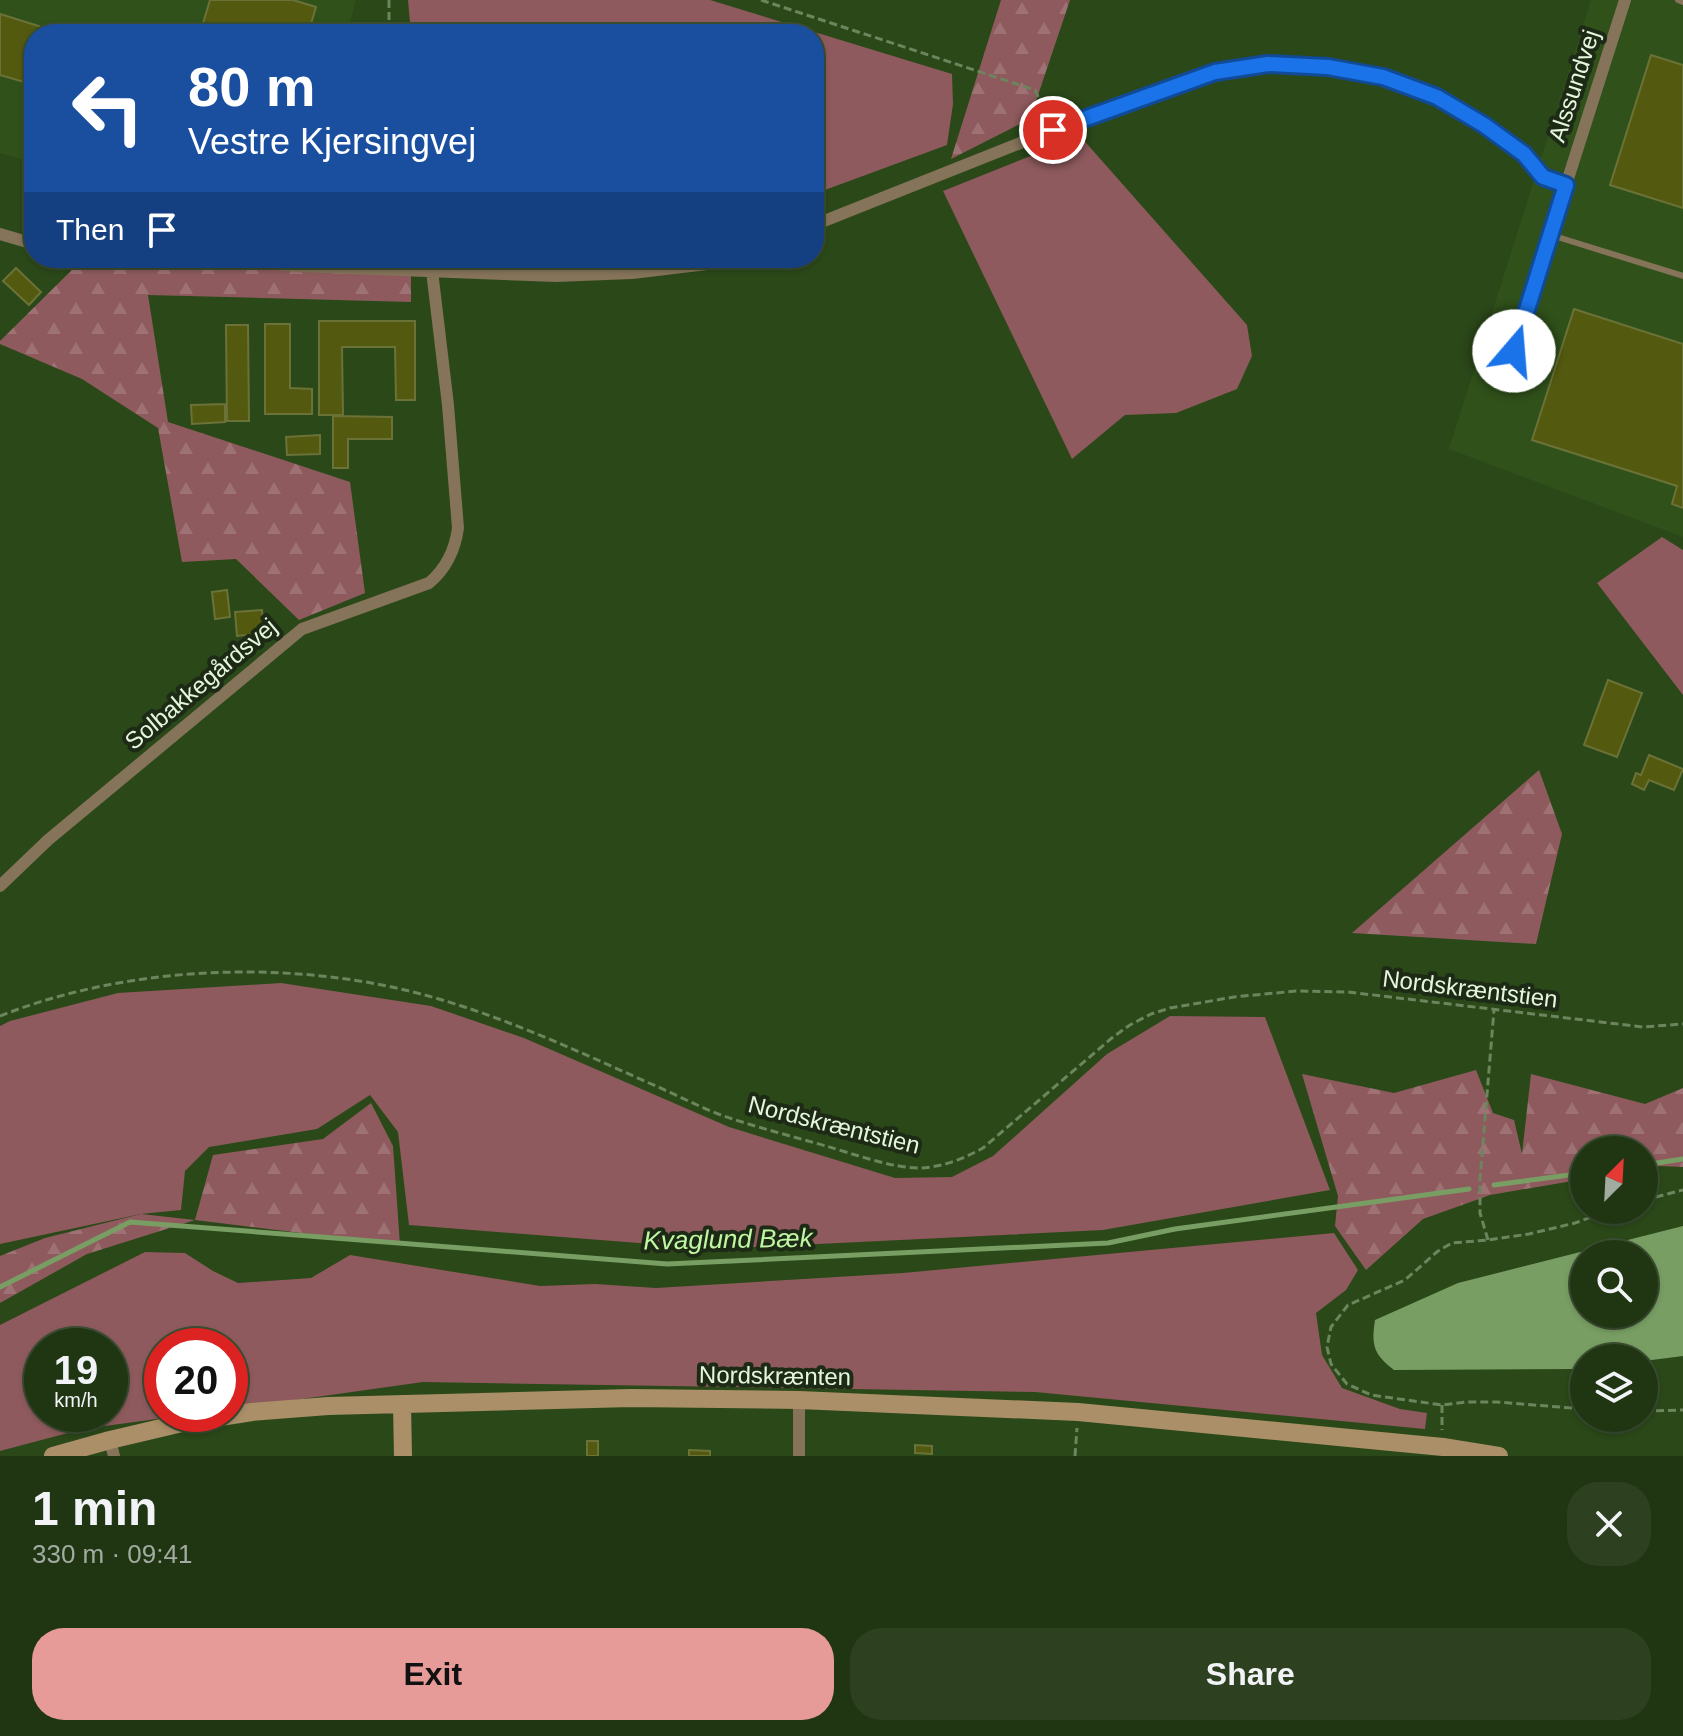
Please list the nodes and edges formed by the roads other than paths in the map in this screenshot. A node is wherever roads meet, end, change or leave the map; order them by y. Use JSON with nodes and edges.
{"nodes":[{"id":1,"x":1625,"y":0,"type":"edge"},
{"id":2,"x":1566,"y":185,"type":"junction"},
{"id":3,"x":824,"y":221,"type":"edge"},
{"id":4,"x":0,"y":234,"type":"edge"},
{"id":5,"x":1551,"y":235,"type":"junction"},
{"id":6,"x":24,"y":241,"type":"edge"},
{"id":7,"x":352,"y":268,"type":"edge"},
{"id":8,"x":674,"y":268,"type":"edge"},
{"id":9,"x":432,"y":271,"type":"junction"},
{"id":10,"x":1683,"y":276,"type":"edge"},
{"id":11,"x":1514,"y":351,"type":"dead end"},
{"id":12,"x":0,"y":886,"type":"edge"},
{"id":13,"x":799,"y":1400,"type":"junction"},
{"id":14,"x":402,"y":1404,"type":"junction"},
{"id":15,"x":112,"y":1448,"type":"edge"},
{"id":16,"x":53,"y":1456,"type":"edge"},
{"id":17,"x":403,"y":1456,"type":"edge"},
{"id":18,"x":799,"y":1456,"type":"edge"},
{"id":19,"x":1499,"y":1456,"type":"edge"}],
"edges":[{"from":1,"to":2,"type":"street","name":"Alssundvej"},
{"from":2,"to":3,"type":"street"},
{"from":2,"to":5,"type":"lane"},
{"from":4,"to":6,"type":"street"},
{"from":5,"to":10,"type":"lane"},
{"from":5,"to":11,"type":"lane"},
{"from":7,"to":9,"type":"street"},
{"from":8,"to":9,"type":"street"},
{"from":9,"to":12,"type":"street","name":"Solbakkegårdsvej"},
{"from":13,"to":14,"type":"street","name":"Nordskrænten"},
{"from":13,"to":18,"type":"street"},
{"from":13,"to":19,"type":"street","name":"Nordskrænten"},
{"from":14,"to":15,"type":"street","name":"Nordskrænten"},
{"from":14,"to":17,"type":"street"},
{"from":15,"to":16,"type":"street","name":"Nordskrænten"}]}
